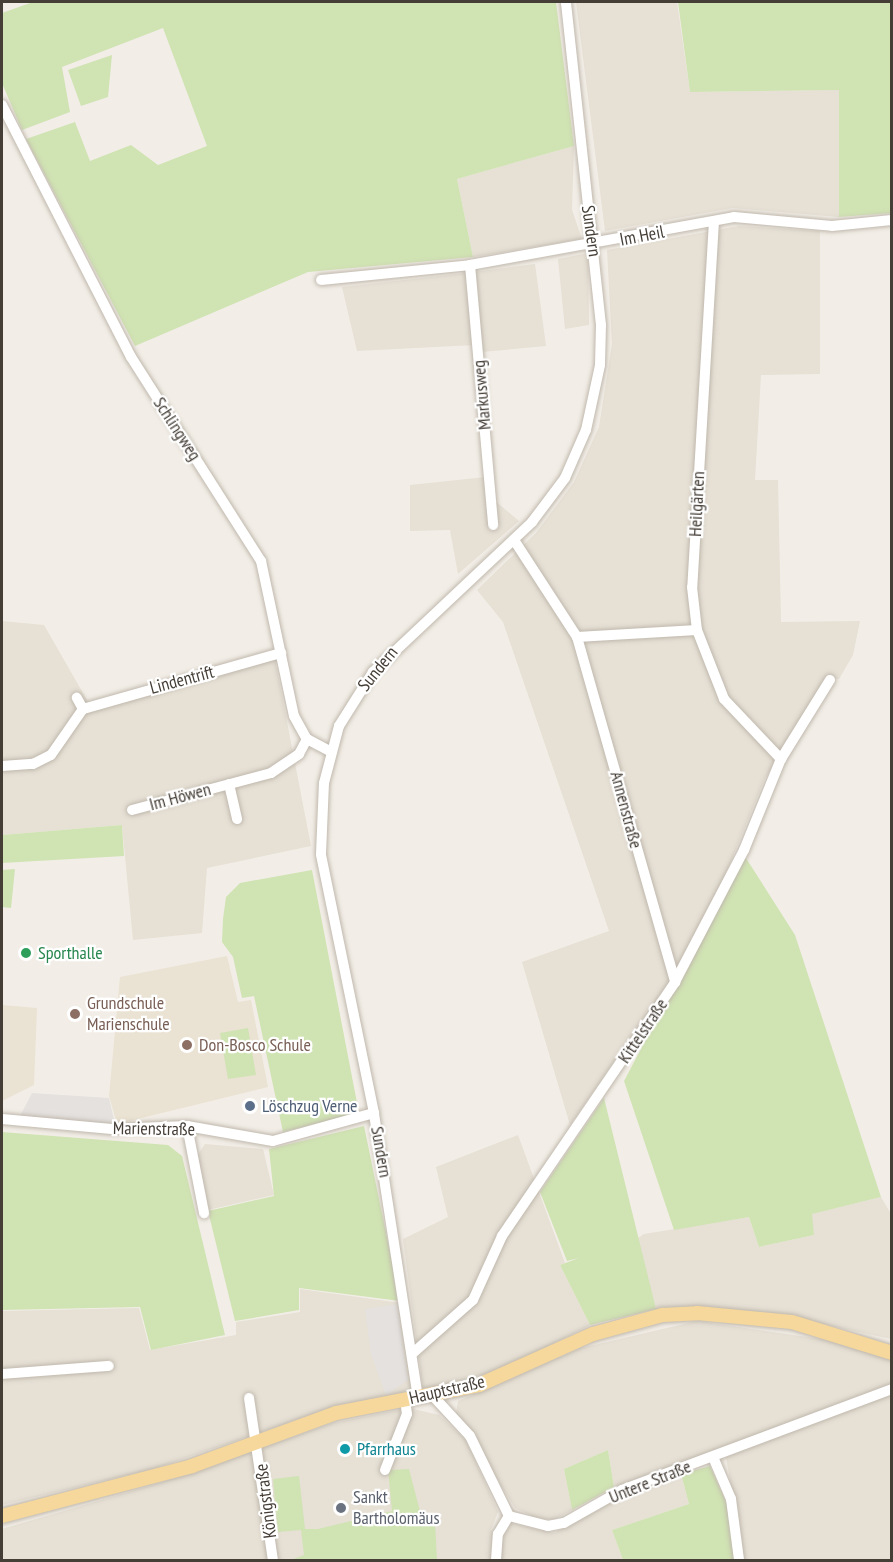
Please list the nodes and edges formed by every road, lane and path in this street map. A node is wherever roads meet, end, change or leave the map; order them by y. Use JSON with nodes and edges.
{"nodes":[{"id":1,"x":566,"y":2,"type":"edge"},
{"id":2,"x":2,"y":105,"type":"edge"},
{"id":3,"x":891,"y":219,"type":"edge"},
{"id":4,"x":714,"y":221,"type":"junction"},
{"id":5,"x":594,"y":245,"type":"junction"},
{"id":6,"x":470,"y":265,"type":"junction"},
{"id":7,"x":321,"y":280,"type":"dead end"},
{"id":8,"x":493,"y":525,"type":"dead end"},
{"id":9,"x":514,"y":540,"type":"junction"},
{"id":10,"x":697,"y":630,"type":"junction"},
{"id":11,"x":577,"y":637,"type":"junction"},
{"id":12,"x":281,"y":653,"type":"junction"},
{"id":13,"x":831,"y":680,"type":"dead end"},
{"id":14,"x":77,"y":698,"type":"dead end"},
{"id":15,"x":83,"y":708,"type":"junction"},
{"id":16,"x":307,"y":739,"type":"junction"},
{"id":17,"x":331,"y":752,"type":"junction"},
{"id":18,"x":781,"y":759,"type":"junction"},
{"id":19,"x":2,"y":766,"type":"edge"},
{"id":20,"x":229,"y":784,"type":"junction"},
{"id":21,"x":132,"y":810,"type":"dead end"},
{"id":22,"x":237,"y":819,"type":"dead end"},
{"id":23,"x":675,"y":982,"type":"junction"},
{"id":24,"x":374,"y":1113,"type":"junction"},
{"id":25,"x":2,"y":1119,"type":"edge"},
{"id":26,"x":187,"y":1126,"type":"junction"},
{"id":27,"x":204,"y":1213,"type":"dead end"},
{"id":28,"x":413,"y":1353,"type":"junction"},
{"id":29,"x":891,"y":1353,"type":"edge"},
{"id":30,"x":109,"y":1366,"type":"dead end"},
{"id":31,"x":2,"y":1374,"type":"edge"},
{"id":32,"x":891,"y":1389,"type":"edge"},
{"id":33,"x":433,"y":1396,"type":"junction"},
{"id":34,"x":249,"y":1398,"type":"dead end"},
{"id":35,"x":412,"y":1399,"type":"junction"},
{"id":36,"x":259,"y":1442,"type":"junction"},
{"id":37,"x":713,"y":1457,"type":"junction"},
{"id":38,"x":386,"y":1470,"type":"dead end"},
{"id":39,"x":2,"y":1516,"type":"edge"},
{"id":40,"x":509,"y":1516,"type":"junction"},
{"id":41,"x":273,"y":1560,"type":"edge"},
{"id":42,"x":496,"y":1560,"type":"edge"},
{"id":43,"x":739,"y":1560,"type":"edge"}],
"edges":[{"from":1,"to":5,"type":"street","name":"Sundern"},
{"from":2,"to":12,"type":"street","name":"Schlingweg"},
{"from":3,"to":4,"type":"street","name":"Im Heil"},
{"from":4,"to":5,"type":"street","name":"Im Heil"},
{"from":4,"to":10,"type":"street","name":"Heilgärten"},
{"from":5,"to":6,"type":"street","name":"Im Heil"},
{"from":5,"to":9,"type":"street","name":"Sundern"},
{"from":6,"to":7,"type":"street","name":"Im Heil"},
{"from":6,"to":8,"type":"street","name":"Markusweg"},
{"from":9,"to":11,"type":"street","name":"Annenstraße"},
{"from":9,"to":17,"type":"street","name":"Sundern"},
{"from":10,"to":11,"type":"street"},
{"from":10,"to":18,"type":"street","name":"Heilgärten"},
{"from":11,"to":23,"type":"street","name":"Annenstraße"},
{"from":12,"to":15,"type":"street","name":"Lindentrift"},
{"from":12,"to":16,"type":"street","name":"Schlingweg"},
{"from":13,"to":18,"type":"street","name":"Kittelstraße"},
{"from":14,"to":15,"type":"street"},
{"from":15,"to":19,"type":"street"},
{"from":16,"to":17,"type":"street"},
{"from":16,"to":20,"type":"street","name":"Im Höwen"},
{"from":17,"to":24,"type":"street","name":"Sundern"},
{"from":18,"to":23,"type":"street","name":"Kittelstraße"},
{"from":20,"to":21,"type":"street","name":"Im Höwen"},
{"from":20,"to":22,"type":"street","name":"Im Höwen"},
{"from":23,"to":28,"type":"street","name":"Kittelstraße"},
{"from":24,"to":26,"type":"street","name":"Marienstraße"},
{"from":24,"to":28,"type":"street","name":"Sundern"},
{"from":25,"to":26,"type":"street","name":"Marienstraße"},
{"from":26,"to":27,"type":"street"},
{"from":28,"to":35,"type":"street","name":"Sundern"},
{"from":29,"to":33,"type":"main road","name":"Hauptstraße"},
{"from":30,"to":31,"type":"street"},
{"from":32,"to":37,"type":"street","name":"Untere Straße"},
{"from":33,"to":35,"type":"main road","name":"Hauptstraße"},
{"from":33,"to":40,"type":"street"},
{"from":34,"to":36,"type":"street","name":"Königstraße"},
{"from":35,"to":36,"type":"main road","name":"Hauptstraße"},
{"from":35,"to":38,"type":"street","name":"Sundern"},
{"from":36,"to":39,"type":"main road","name":"Hauptstraße"},
{"from":36,"to":41,"type":"street","name":"Königstraße"},
{"from":37,"to":40,"type":"street","name":"Untere Straße"},
{"from":37,"to":43,"type":"street"},
{"from":40,"to":42,"type":"street"}]}
